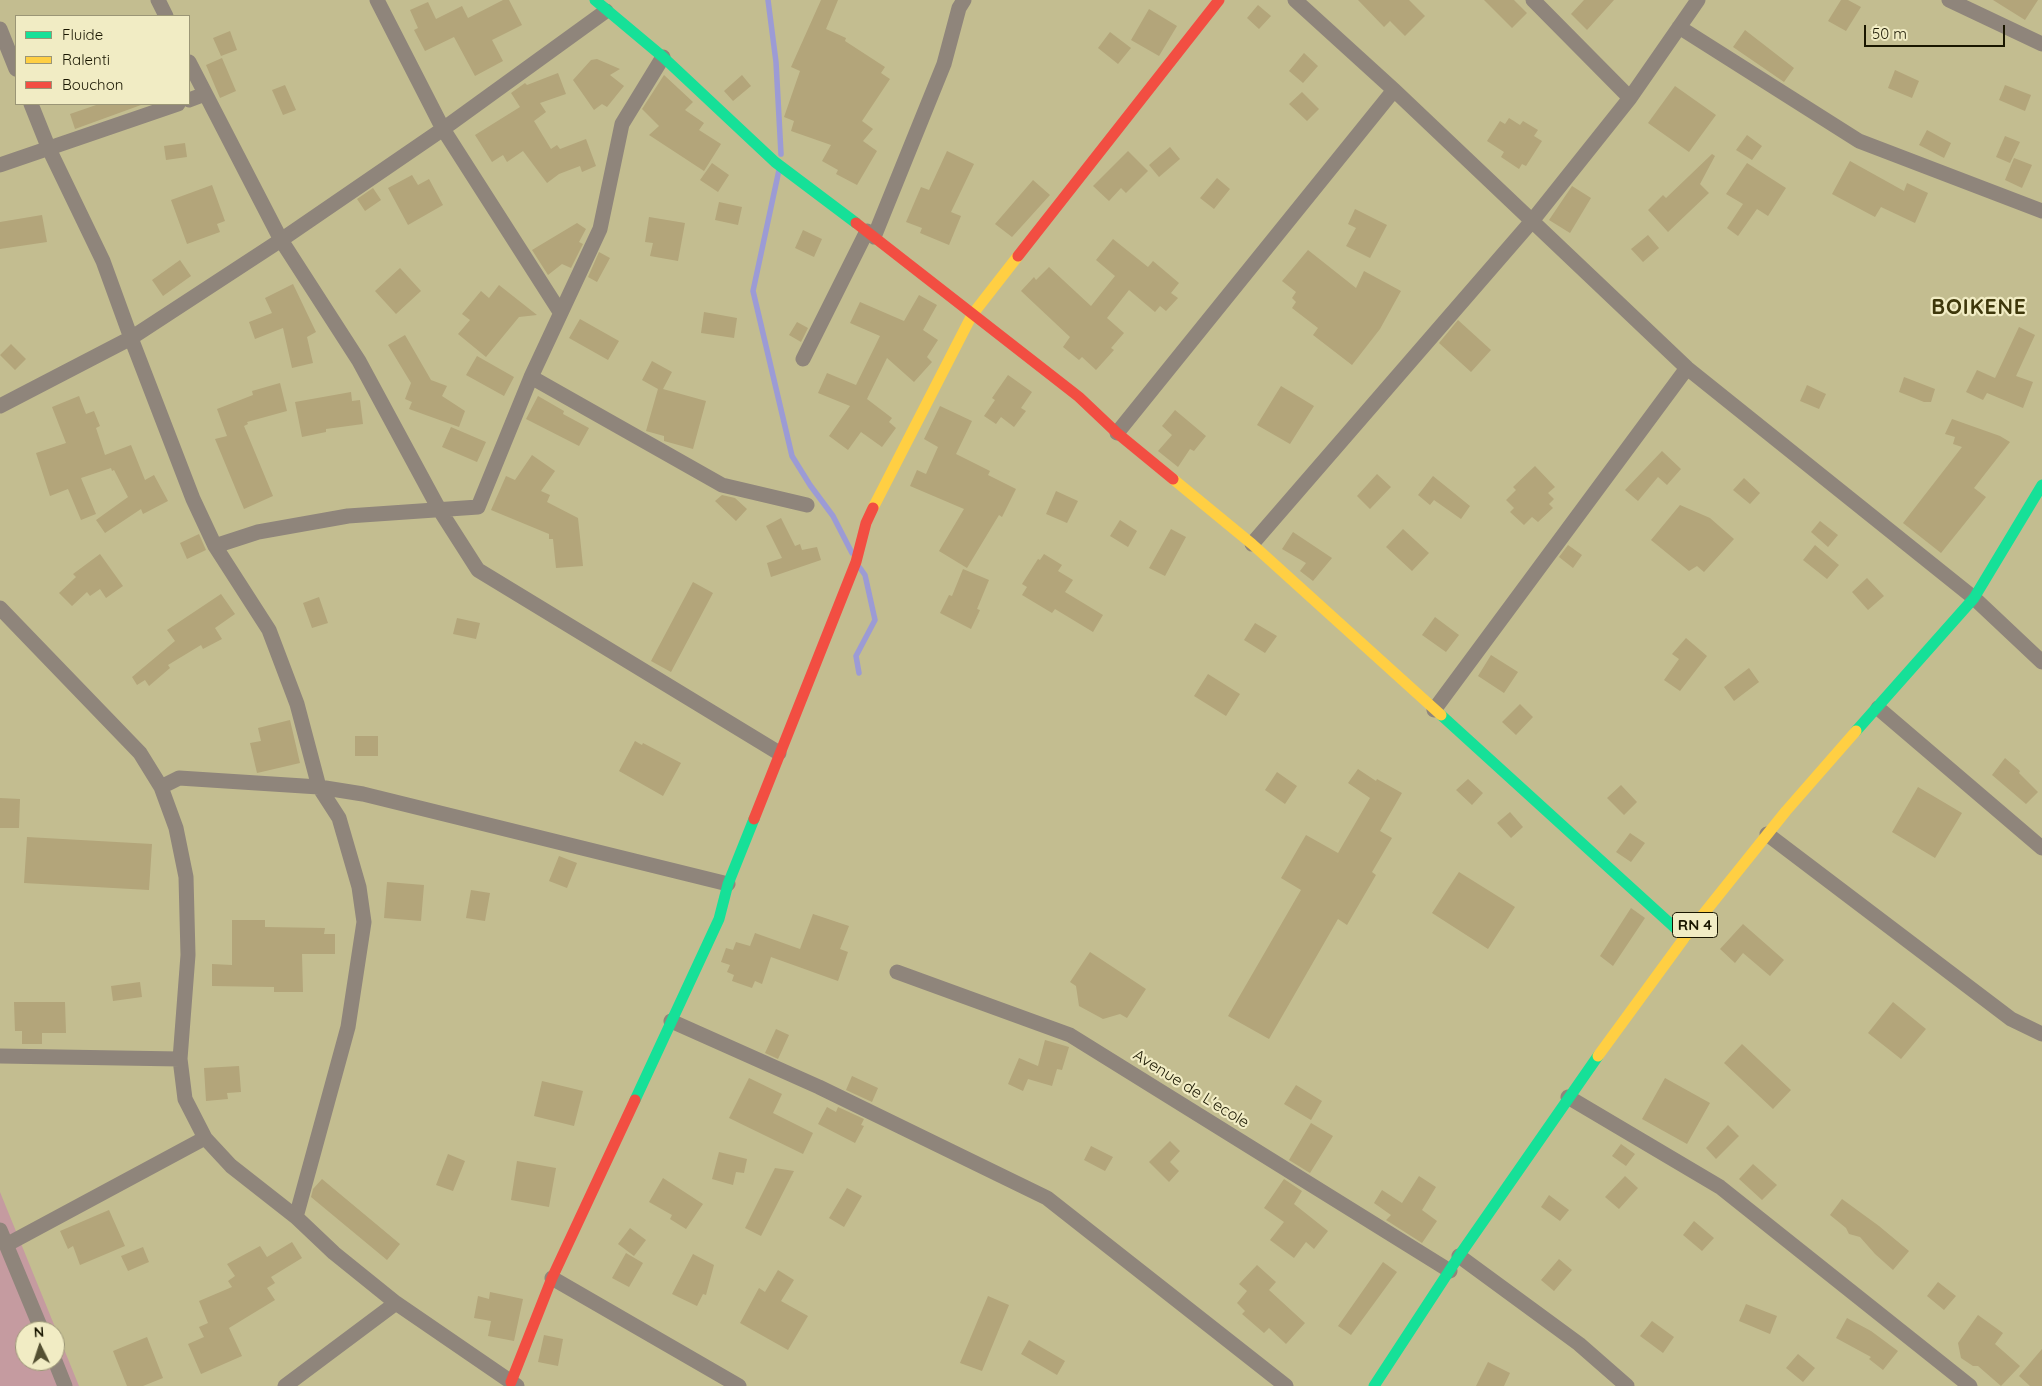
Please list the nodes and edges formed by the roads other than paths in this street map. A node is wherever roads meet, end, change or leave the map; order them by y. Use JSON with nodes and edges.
{"nodes":[{"id":1,"x":158,"y":0,"type":"edge"},
{"id":2,"x":377,"y":0,"type":"edge"},
{"id":3,"x":595,"y":0,"type":"edge"},
{"id":4,"x":964,"y":0,"type":"edge"},
{"id":5,"x":1219,"y":0,"type":"edge"},
{"id":6,"x":1295,"y":0,"type":"edge"},
{"id":7,"x":1533,"y":0,"type":"edge"},
{"id":8,"x":1698,"y":0,"type":"edge"},
{"id":9,"x":1949,"y":0,"type":"edge"},
{"id":10,"x":606,"y":11,"type":"junction"},
{"id":11,"x":166,"y":15,"type":"edge"},
{"id":12,"x":1679,"y":26,"type":"junction"},
{"id":13,"x":0,"y":29,"type":"edge"},
{"id":14,"x":2042,"y":44,"type":"edge"},
{"id":15,"x":663,"y":57,"type":"junction"},
{"id":16,"x":190,"y":64,"type":"edge"},
{"id":17,"x":15,"y":66,"type":"edge"},
{"id":18,"x":1394,"y":90,"type":"junction"},
{"id":19,"x":205,"y":94,"type":"junction"},
{"id":20,"x":1630,"y":98,"type":"junction"},
{"id":21,"x":190,"y":100,"type":"edge"},
{"id":22,"x":31,"y":105,"type":"edge"},
{"id":23,"x":175,"y":105,"type":"edge"},
{"id":24,"x":443,"y":129,"type":"junction"},
{"id":25,"x":49,"y":149,"type":"junction"},
{"id":26,"x":0,"y":165,"type":"edge"},
{"id":27,"x":2042,"y":211,"type":"edge"},
{"id":28,"x":1532,"y":221,"type":"junction"},
{"id":29,"x":870,"y":234,"type":"junction"},
{"id":30,"x":281,"y":240,"type":"junction"},
{"id":31,"x":560,"y":312,"type":"junction"},
{"id":32,"x":972,"y":315,"type":"junction"},
{"id":33,"x":131,"y":338,"type":"junction"},
{"id":34,"x":803,"y":359,"type":"dead end"},
{"id":35,"x":1687,"y":368,"type":"junction"},
{"id":36,"x":531,"y":377,"type":"junction"},
{"id":37,"x":0,"y":406,"type":"edge"},
{"id":38,"x":1117,"y":433,"type":"junction"},
{"id":39,"x":2042,"y":485,"type":"edge"},
{"id":40,"x":807,"y":505,"type":"dead end"},
{"id":41,"x":439,"y":509,"type":"junction"},
{"id":42,"x":1252,"y":544,"type":"junction"},
{"id":43,"x":215,"y":546,"type":"junction"},
{"id":44,"x":1974,"y":598,"type":"junction"},
{"id":45,"x":2,"y":613,"type":"edge"},
{"id":46,"x":2042,"y":662,"type":"edge"},
{"id":47,"x":1878,"y":708,"type":"junction"},
{"id":48,"x":1434,"y":710,"type":"junction"},
{"id":49,"x":779,"y":753,"type":"junction"},
{"id":50,"x":161,"y":787,"type":"junction"},
{"id":51,"x":319,"y":787,"type":"junction"},
{"id":52,"x":1767,"y":834,"type":"junction"},
{"id":53,"x":2042,"y":848,"type":"edge"},
{"id":54,"x":728,"y":884,"type":"junction"},
{"id":55,"x":1684,"y":937,"type":"junction"},
{"id":56,"x":897,"y":972,"type":"dead end"},
{"id":57,"x":671,"y":1021,"type":"junction"},
{"id":58,"x":2042,"y":1034,"type":"edge"},
{"id":59,"x":0,"y":1056,"type":"edge"},
{"id":60,"x":180,"y":1059,"type":"junction"},
{"id":61,"x":1568,"y":1097,"type":"junction"},
{"id":62,"x":205,"y":1138,"type":"junction"},
{"id":63,"x":296,"y":1217,"type":"junction"},
{"id":64,"x":0,"y":1230,"type":"edge"},
{"id":65,"x":6,"y":1245,"type":"junction"},
{"id":66,"x":1459,"y":1256,"type":"junction"},
{"id":67,"x":1450,"y":1271,"type":"junction"},
{"id":68,"x":552,"y":1278,"type":"junction"},
{"id":69,"x":396,"y":1304,"type":"junction"},
{"id":70,"x":38,"y":1321,"type":"edge"},
{"id":71,"x":58,"y":1371,"type":"edge"},
{"id":72,"x":514,"y":1384,"type":"edge"},
{"id":73,"x":65,"y":1386,"type":"edge"},
{"id":74,"x":285,"y":1386,"type":"edge"},
{"id":75,"x":738,"y":1386,"type":"edge"},
{"id":76,"x":1286,"y":1386,"type":"edge"},
{"id":77,"x":1374,"y":1386,"type":"edge"},
{"id":78,"x":1627,"y":1386,"type":"edge"},
{"id":79,"x":1970,"y":1386,"type":"edge"}],
"edges":[{"from":1,"to":11,"type":"street"},
{"from":2,"to":24,"type":"street"},
{"from":3,"to":10,"type":"main road"},
{"from":4,"to":29,"type":"street"},
{"from":5,"to":32,"type":"main road"},
{"from":6,"to":18,"type":"street"},
{"from":7,"to":20,"type":"street"},
{"from":8,"to":12,"type":"street"},
{"from":9,"to":14,"type":"street"},
{"from":10,"to":15,"type":"main road"},
{"from":10,"to":24,"type":"street"},
{"from":12,"to":20,"type":"street"},
{"from":12,"to":27,"type":"street"},
{"from":13,"to":17,"type":"street"},
{"from":15,"to":29,"type":"main road"},
{"from":15,"to":31,"type":"street"},
{"from":16,"to":19,"type":"street"},
{"from":18,"to":28,"type":"street"},
{"from":18,"to":38,"type":"street"},
{"from":19,"to":21,"type":"street"},
{"from":19,"to":30,"type":"street"},
{"from":20,"to":28,"type":"street"},
{"from":22,"to":25,"type":"street"},
{"from":23,"to":25,"type":"street"},
{"from":24,"to":30,"type":"street"},
{"from":24,"to":31,"type":"street"},
{"from":25,"to":26,"type":"street"},
{"from":25,"to":33,"type":"street"},
{"from":28,"to":35,"type":"street"},
{"from":28,"to":42,"type":"street"},
{"from":29,"to":32,"type":"main road"},
{"from":29,"to":34,"type":"street"},
{"from":30,"to":33,"type":"street"},
{"from":30,"to":41,"type":"street"},
{"from":31,"to":36,"type":"street"},
{"from":32,"to":38,"type":"main road"},
{"from":32,"to":49,"type":"main road"},
{"from":33,"to":37,"type":"street"},
{"from":33,"to":43,"type":"street"},
{"from":35,"to":44,"type":"street"},
{"from":35,"to":48,"type":"street"},
{"from":36,"to":40,"type":"street"},
{"from":36,"to":41,"type":"street"},
{"from":38,"to":42,"type":"main road"},
{"from":39,"to":44,"type":"main road","number":"RN 4"},
{"from":41,"to":43,"type":"street"},
{"from":41,"to":49,"type":"street"},
{"from":42,"to":48,"type":"main road"},
{"from":43,"to":51,"type":"street"},
{"from":44,"to":46,"type":"street"},
{"from":44,"to":47,"type":"main road","number":"RN 4"},
{"from":45,"to":50,"type":"street"},
{"from":47,"to":52,"type":"main road","number":"RN 4"},
{"from":47,"to":53,"type":"street"},
{"from":48,"to":55,"type":"main road"},
{"from":49,"to":54,"type":"main road"},
{"from":50,"to":51,"type":"street"},
{"from":50,"to":60,"type":"street"},
{"from":51,"to":54,"type":"street"},
{"from":51,"to":63,"type":"street"},
{"from":52,"to":55,"type":"main road","number":"RN 4"},
{"from":52,"to":58,"type":"street"},
{"from":54,"to":57,"type":"main road"},
{"from":55,"to":61,"type":"main road","number":"RN 4"},
{"from":56,"to":67,"type":"street","name":"Avenue de L'ecole"},
{"from":57,"to":68,"type":"main road"},
{"from":57,"to":76,"type":"street"},
{"from":59,"to":60,"type":"street"},
{"from":60,"to":62,"type":"street"},
{"from":61,"to":66,"type":"main road","number":"RN 4"},
{"from":61,"to":79,"type":"street"},
{"from":62,"to":63,"type":"street"},
{"from":62,"to":65,"type":"street"},
{"from":63,"to":69,"type":"street"},
{"from":64,"to":65,"type":"street"},
{"from":65,"to":70,"type":"street"},
{"from":66,"to":67,"type":"main road","number":"RN 4"},
{"from":66,"to":78,"type":"street"},
{"from":67,"to":77,"type":"main road","number":"RN 4"},
{"from":68,"to":72,"type":"main road"},
{"from":68,"to":75,"type":"street"},
{"from":69,"to":72,"type":"street"},
{"from":69,"to":74,"type":"street"},
{"from":71,"to":73,"type":"street"}]}
